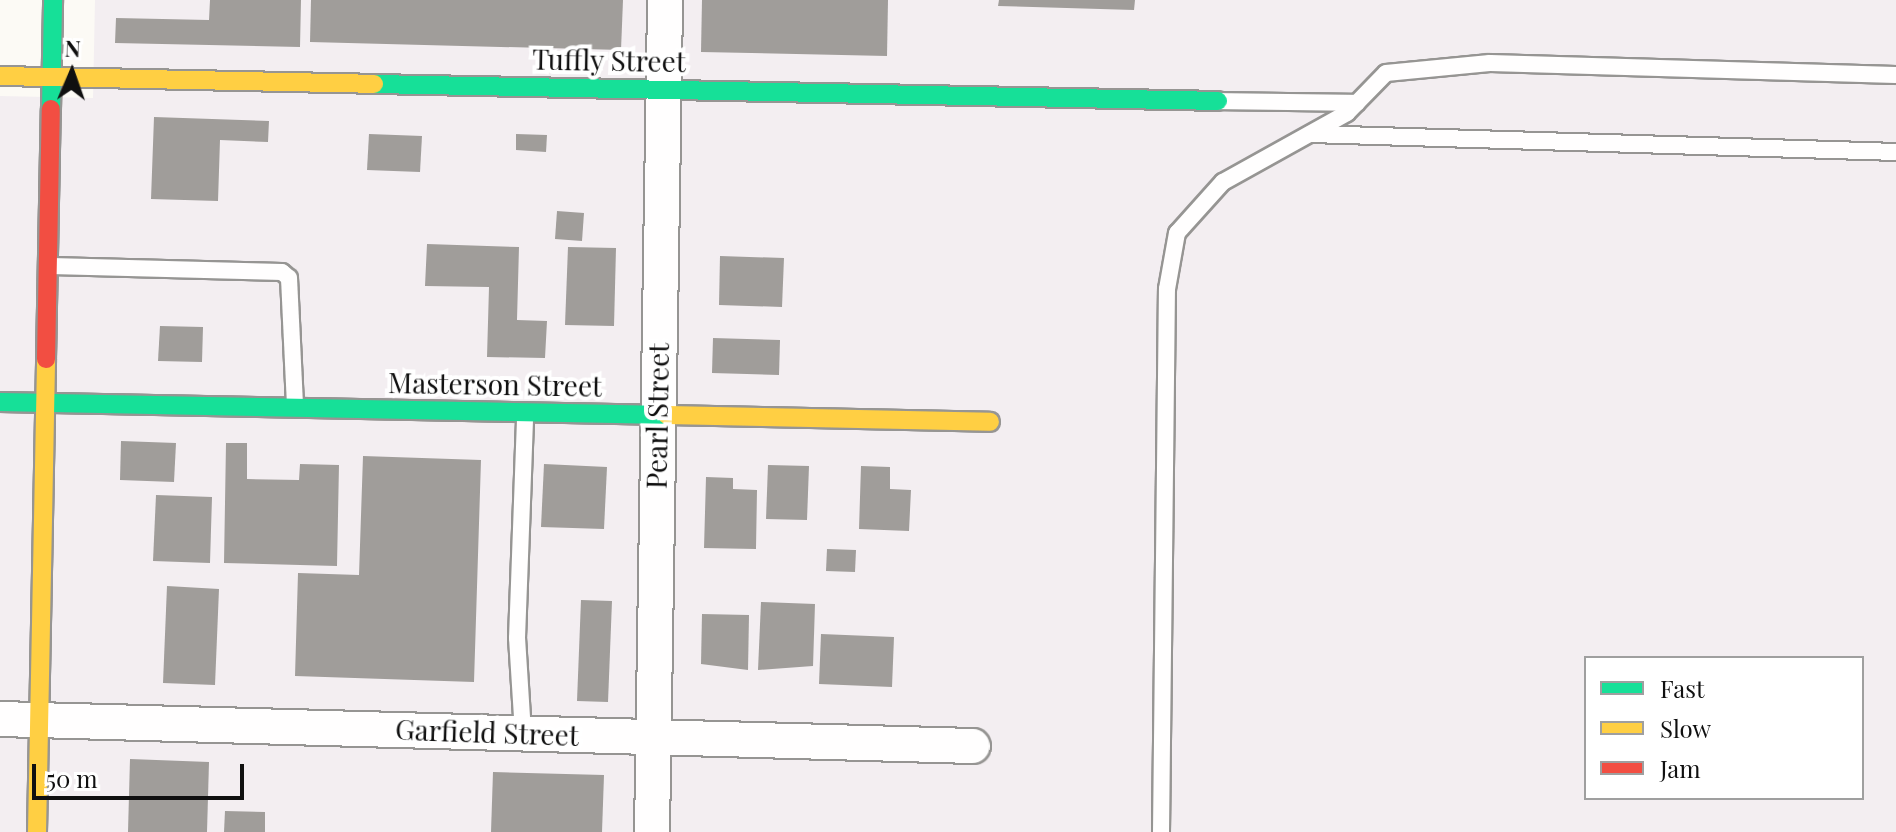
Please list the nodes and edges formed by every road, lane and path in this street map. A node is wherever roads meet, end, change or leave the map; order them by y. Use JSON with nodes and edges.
{"nodes":[{"id":1,"x":53,"y":0,"type":"edge"},
{"id":2,"x":665,"y":0,"type":"edge"},
{"id":3,"x":1896,"y":75,"type":"edge"},
{"id":4,"x":0,"y":76,"type":"edge"},
{"id":5,"x":52,"y":78,"type":"junction"},
{"id":6,"x":662,"y":89,"type":"junction"},
{"id":7,"x":1218,"y":101,"type":"joint"},
{"id":8,"x":1357,"y":103,"type":"junction"},
{"id":9,"x":1309,"y":134,"type":"junction"},
{"id":10,"x":1896,"y":152,"type":"edge"},
{"id":11,"x":49,"y":266,"type":"junction"},
{"id":12,"x":0,"y":402,"type":"edge"},
{"id":13,"x":47,"y":403,"type":"junction"},
{"id":14,"x":295,"y":410,"type":"junction"},
{"id":15,"x":525,"y":411,"type":"junction"},
{"id":16,"x":657,"y":415,"type":"junction"},
{"id":17,"x":990,"y":422,"type":"dead end"},
{"id":18,"x":0,"y":719,"type":"edge"},
{"id":19,"x":40,"y":719,"type":"junction"},
{"id":20,"x":523,"y":733,"type":"junction"},
{"id":21,"x":654,"y":736,"type":"junction"},
{"id":22,"x":973,"y":746,"type":"dead end"},
{"id":23,"x":37,"y":832,"type":"edge"},
{"id":24,"x":652,"y":832,"type":"edge"},
{"id":25,"x":1161,"y":832,"type":"edge"}],
"edges":[{"from":1,"to":5,"type":"street"},
{"from":2,"to":6,"type":"street","name":"Pearl Street"},
{"from":3,"to":8,"type":"lane"},
{"from":4,"to":5,"type":"street","name":"Tuffly Street"},
{"from":5,"to":6,"type":"street","name":"Tuffly Street"},
{"from":5,"to":11,"type":"street"},
{"from":6,"to":7,"type":"street","name":"Tuffly Street"},
{"from":6,"to":16,"type":"street","name":"Pearl Street"},
{"from":7,"to":8,"type":"lane"},
{"from":8,"to":9,"type":"lane"},
{"from":9,"to":10,"type":"lane"},
{"from":9,"to":25,"type":"lane"},
{"from":11,"to":13,"type":"street"},
{"from":11,"to":14,"type":"lane"},
{"from":12,"to":13,"type":"street","name":"Masterson Street"},
{"from":13,"to":14,"type":"street","name":"Masterson Street"},
{"from":13,"to":19,"type":"street"},
{"from":14,"to":15,"type":"street","name":"Masterson Street"},
{"from":15,"to":16,"type":"street","name":"Masterson Street"},
{"from":15,"to":20,"type":"lane"},
{"from":16,"to":17,"type":"street","name":"Masterson Street"},
{"from":16,"to":21,"type":"street","name":"Pearl Street"},
{"from":18,"to":19,"type":"street","name":"Garfield Street"},
{"from":19,"to":20,"type":"street","name":"Garfield Street"},
{"from":19,"to":23,"type":"street"},
{"from":20,"to":21,"type":"street","name":"Garfield Street"},
{"from":21,"to":22,"type":"street","name":"Garfield Street"},
{"from":21,"to":24,"type":"street","name":"Pearl Street"}]}
